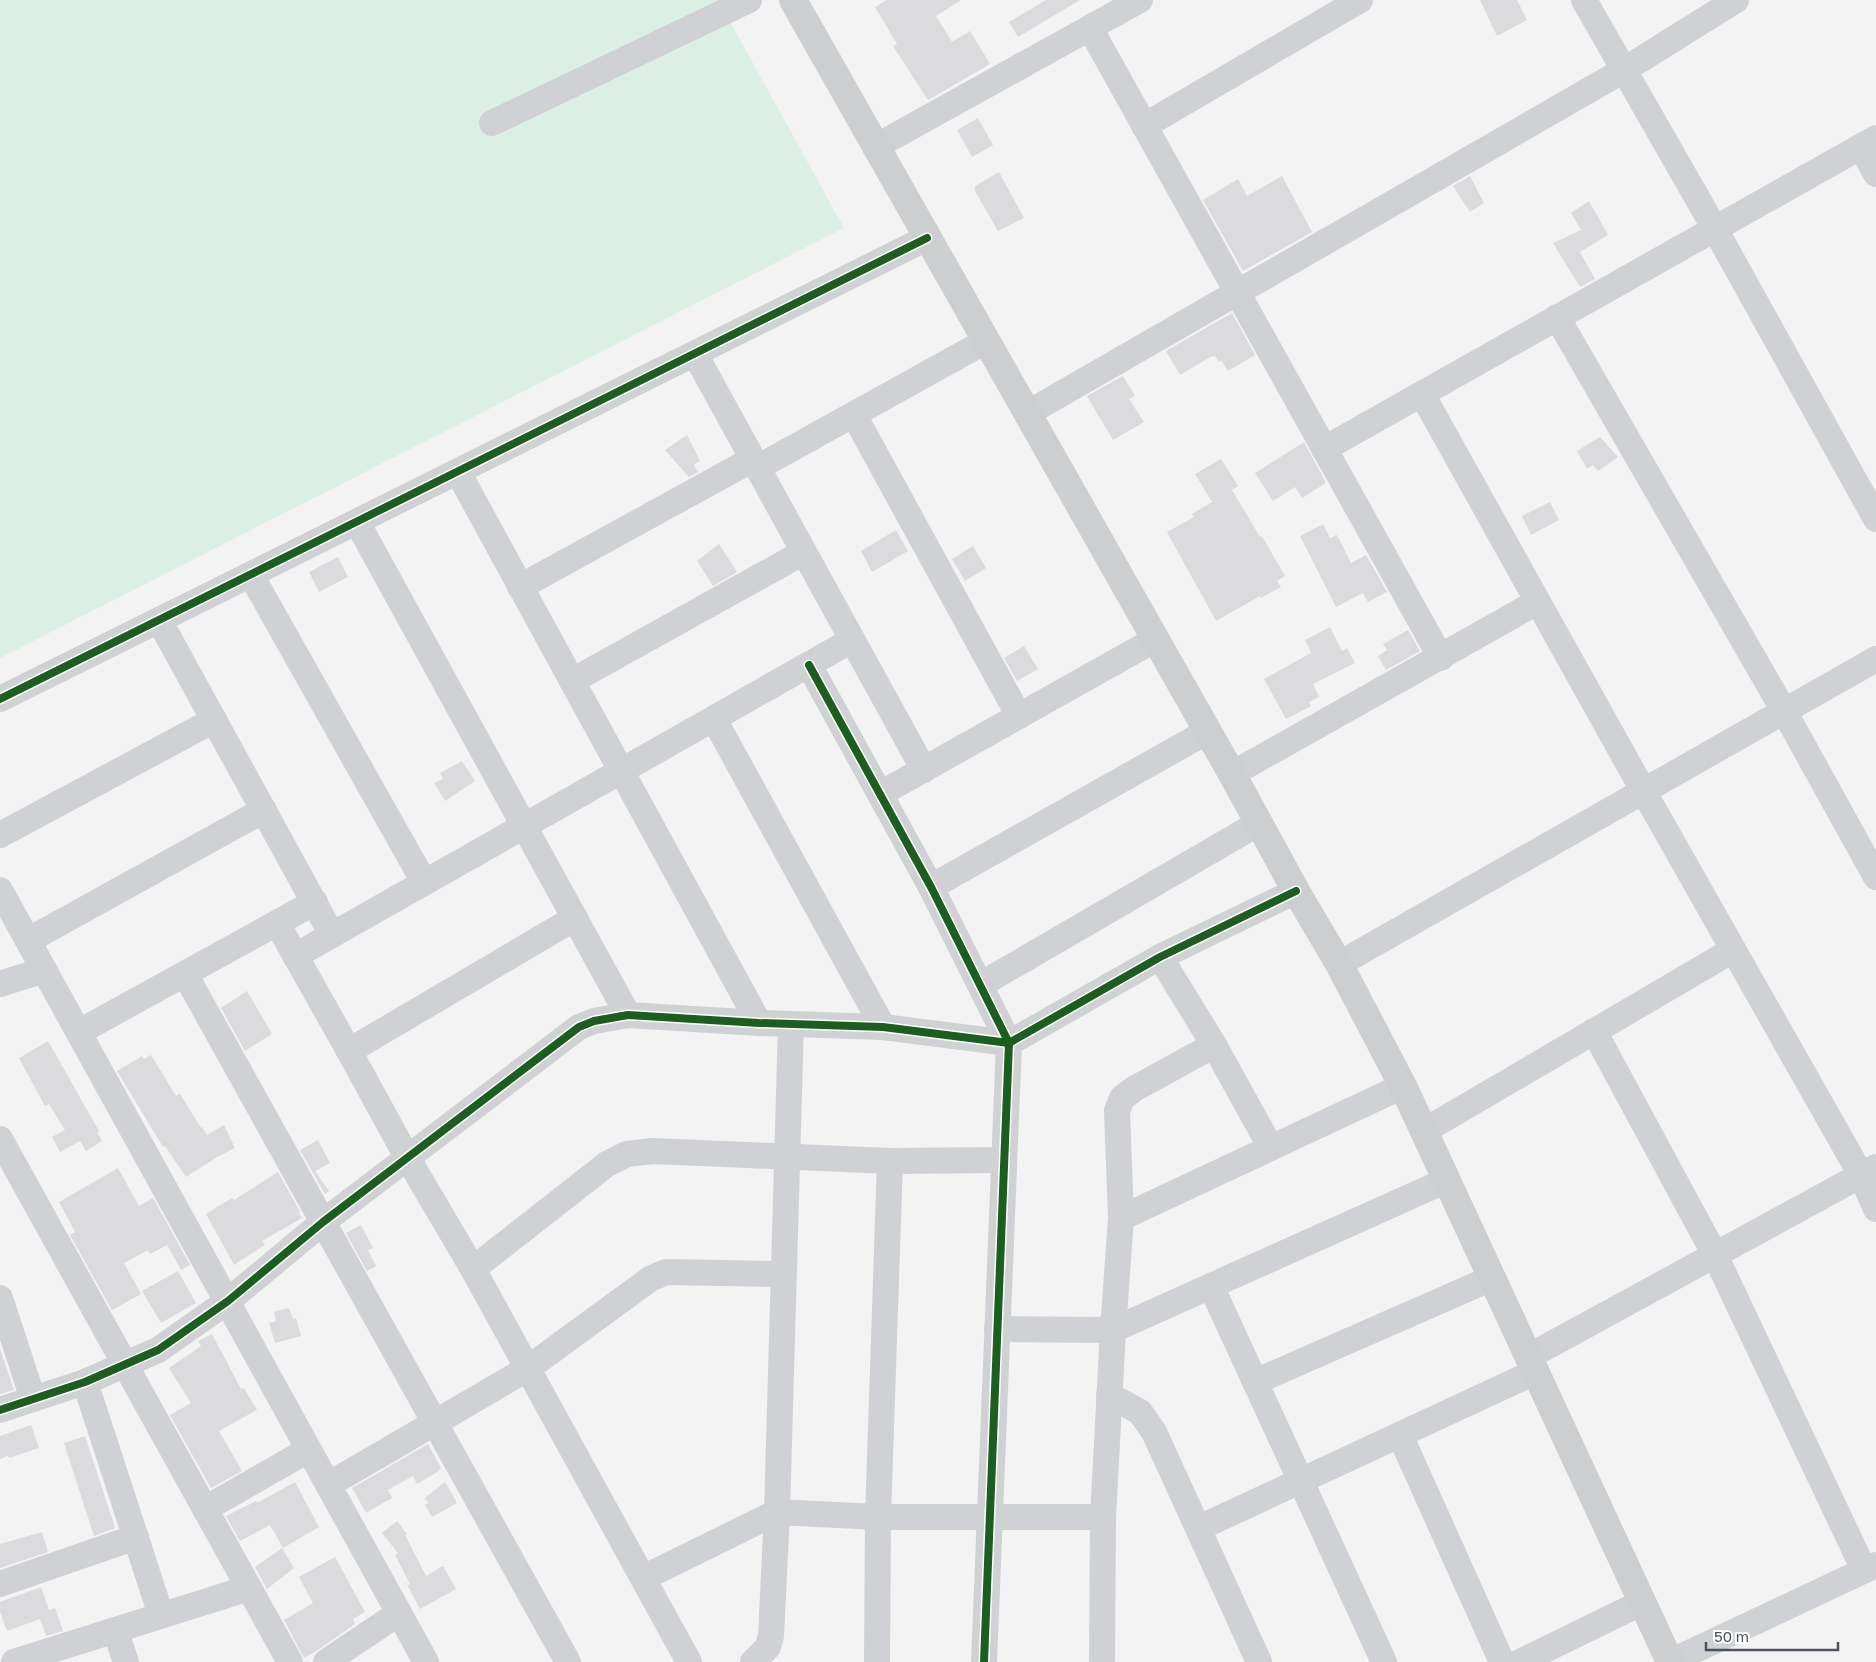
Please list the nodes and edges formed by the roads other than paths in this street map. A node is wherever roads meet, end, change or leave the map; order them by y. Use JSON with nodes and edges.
{"nodes":[{"id":1,"x":749,"y":0,"type":"edge"},
{"id":2,"x":793,"y":0,"type":"edge"},
{"id":3,"x":1140,"y":0,"type":"edge"},
{"id":4,"x":1360,"y":0,"type":"edge"},
{"id":5,"x":1584,"y":0,"type":"edge"},
{"id":6,"x":1736,"y":0,"type":"edge"},
{"id":7,"x":1323,"y":9,"type":"edge"},
{"id":8,"x":1090,"y":28,"type":"junction"},
{"id":9,"x":1624,"y":70,"type":"junction"},
{"id":10,"x":492,"y":123,"type":"dead end"},
{"id":11,"x":1144,"y":126,"type":"junction"},
{"id":12,"x":1869,"y":143,"type":"edge"},
{"id":13,"x":875,"y":147,"type":"junction"},
{"id":14,"x":1876,"y":174,"type":"edge"},
{"id":15,"x":1715,"y":229,"type":"junction"},
{"id":16,"x":927,"y":238,"type":"junction"},
{"id":17,"x":1237,"y":292,"type":"junction"},
{"id":18,"x":1558,"y":317,"type":"junction"},
{"id":19,"x":986,"y":341,"type":"junction"},
{"id":20,"x":695,"y":354,"type":"junction"},
{"id":21,"x":1422,"y":394,"type":"junction"},
{"id":22,"x":1028,"y":413,"type":"junction"},
{"id":23,"x":854,"y":415,"type":"junction"},
{"id":24,"x":1324,"y":449,"type":"junction"},
{"id":25,"x":755,"y":464,"type":"junction"},
{"id":26,"x":458,"y":472,"type":"junction"},
{"id":27,"x":1876,"y":519,"type":"edge"},
{"id":28,"x":357,"y":522,"type":"junction"},
{"id":29,"x":804,"y":552,"type":"junction"},
{"id":30,"x":251,"y":575,"type":"junction"},
{"id":31,"x":520,"y":587,"type":"junction"},
{"id":32,"x":1537,"y":602,"type":"junction"},
{"id":33,"x":160,"y":620,"type":"junction"},
{"id":34,"x":1156,"y":639,"type":"junction"},
{"id":35,"x":852,"y":640,"type":"junction"},
{"id":36,"x":1441,"y":658,"type":"junction"},
{"id":37,"x":1876,"y":659,"type":"edge"},
{"id":38,"x":809,"y":665,"type":"junction"},
{"id":39,"x":572,"y":681,"type":"junction"},
{"id":40,"x":0,"y":699,"type":"edge"},
{"id":41,"x":1784,"y":711,"type":"junction"},
{"id":42,"x":1019,"y":716,"type":"junction"},
{"id":43,"x":714,"y":719,"type":"junction"},
{"id":44,"x":214,"y":720,"type":"junction"},
{"id":45,"x":1208,"y":732,"type":"junction"},
{"id":46,"x":924,"y":770,"type":"junction"},
{"id":47,"x":621,"y":772,"type":"junction"},
{"id":48,"x":1232,"y":774,"type":"junction"},
{"id":49,"x":1644,"y":792,"type":"junction"},
{"id":50,"x":880,"y":794,"type":"junction"},
{"id":51,"x":264,"y":810,"type":"junction"},
{"id":52,"x":1259,"y":823,"type":"junction"},
{"id":53,"x":524,"y":826,"type":"junction"},
{"id":54,"x":0,"y":835,"type":"edge"},
{"id":55,"x":1876,"y":878,"type":"edge"},
{"id":56,"x":424,"y":882,"type":"junction"},
{"id":57,"x":931,"y":887,"type":"junction"},
{"id":58,"x":0,"y":890,"type":"edge"},
{"id":59,"x":1296,"y":891,"type":"junction"},
{"id":60,"x":315,"y":902,"type":"junction"},
{"id":61,"x":574,"y":918,"type":"junction"},
{"id":62,"x":277,"y":923,"type":"junction"},
{"id":63,"x":332,"y":935,"type":"junction"},
{"id":64,"x":29,"y":940,"type":"junction"},
{"id":65,"x":1733,"y":950,"type":"junction"},
{"id":66,"x":295,"y":956,"type":"junction"},
{"id":67,"x":1160,"y":958,"type":"junction"},
{"id":68,"x":1339,"y":964,"type":"junction"},
{"id":69,"x":44,"y":970,"type":"junction"},
{"id":70,"x":185,"y":974,"type":"junction"},
{"id":71,"x":0,"y":984,"type":"edge"},
{"id":72,"x":980,"y":985,"type":"junction"},
{"id":73,"x":628,"y":1016,"type":"junction"},
{"id":74,"x":759,"y":1023,"type":"junction"},
{"id":75,"x":791,"y":1024,"type":"junction"},
{"id":76,"x":883,"y":1027,"type":"junction"},
{"id":77,"x":1594,"y":1031,"type":"junction"},
{"id":78,"x":80,"y":1032,"type":"junction"},
{"id":79,"x":1009,"y":1043,"type":"junction"},
{"id":80,"x":1214,"y":1045,"type":"junction"},
{"id":81,"x":349,"y":1051,"type":"junction"},
{"id":82,"x":1403,"y":1086,"type":"junction"},
{"id":83,"x":1424,"y":1131,"type":"junction"},
{"id":84,"x":0,"y":1139,"type":"edge"},
{"id":85,"x":1271,"y":1148,"type":"junction"},
{"id":86,"x":788,"y":1156,"type":"junction"},
{"id":87,"x":407,"y":1157,"type":"junction"},
{"id":88,"x":890,"y":1160,"type":"junction"},
{"id":89,"x":1004,"y":1160,"type":"junction"},
{"id":90,"x":1868,"y":1171,"type":"edge"},
{"id":91,"x":1447,"y":1180,"type":"junction"},
{"id":92,"x":1876,"y":1210,"type":"edge"},
{"id":93,"x":1121,"y":1218,"type":"junction"},
{"id":94,"x":323,"y":1222,"type":"junction"},
{"id":95,"x":1715,"y":1254,"type":"junction"},
{"id":96,"x":473,"y":1269,"type":"junction"},
{"id":97,"x":782,"y":1274,"type":"junction"},
{"id":98,"x":1492,"y":1278,"type":"junction"},
{"id":99,"x":1211,"y":1286,"type":"junction"},
{"id":100,"x":0,"y":1298,"type":"edge"},
{"id":101,"x":228,"y":1301,"type":"junction"},
{"id":102,"x":997,"y":1329,"type":"junction"},
{"id":103,"x":1113,"y":1330,"type":"junction"},
{"id":104,"x":1531,"y":1364,"type":"junction"},
{"id":105,"x":126,"y":1366,"type":"junction"},
{"id":106,"x":527,"y":1369,"type":"junction"},
{"id":107,"x":85,"y":1382,"type":"junction"},
{"id":108,"x":1256,"y":1382,"type":"junction"},
{"id":109,"x":1109,"y":1396,"type":"junction"},
{"id":110,"x":33,"y":1399,"type":"junction"},
{"id":111,"x":0,"y":1410,"type":"edge"},
{"id":112,"x":435,"y":1421,"type":"junction"},
{"id":113,"x":1400,"y":1435,"type":"junction"},
{"id":114,"x":308,"y":1450,"type":"junction"},
{"id":115,"x":1300,"y":1480,"type":"junction"},
{"id":116,"x":328,"y":1484,"type":"junction"},
{"id":117,"x":205,"y":1509,"type":"junction"},
{"id":118,"x":777,"y":1512,"type":"junction"},
{"id":119,"x":878,"y":1516,"type":"junction"},
{"id":120,"x":1103,"y":1517,"type":"junction"},
{"id":121,"x":989,"y":1518,"type":"junction"},
{"id":122,"x":1199,"y":1528,"type":"junction"},
{"id":123,"x":136,"y":1537,"type":"junction"},
{"id":124,"x":1870,"y":1568,"type":"edge"},
{"id":125,"x":643,"y":1578,"type":"junction"},
{"id":126,"x":0,"y":1584,"type":"edge"},
{"id":127,"x":249,"y":1588,"type":"junction"},
{"id":128,"x":1643,"y":1602,"type":"junction"},
{"id":129,"x":399,"y":1613,"type":"junction"},
{"id":130,"x":161,"y":1615,"type":"junction"},
{"id":131,"x":115,"y":1630,"type":"junction"},
{"id":132,"x":14,"y":1662,"type":"edge"},
{"id":133,"x":126,"y":1662,"type":"edge"},
{"id":134,"x":290,"y":1662,"type":"edge"},
{"id":135,"x":326,"y":1662,"type":"edge"},
{"id":136,"x":426,"y":1662,"type":"edge"},
{"id":137,"x":568,"y":1662,"type":"edge"},
{"id":138,"x":689,"y":1662,"type":"edge"},
{"id":139,"x":753,"y":1662,"type":"edge"},
{"id":140,"x":877,"y":1662,"type":"edge"},
{"id":141,"x":984,"y":1662,"type":"edge"},
{"id":142,"x":1102,"y":1662,"type":"edge"},
{"id":143,"x":1259,"y":1662,"type":"edge"},
{"id":144,"x":1384,"y":1662,"type":"edge"},
{"id":145,"x":1502,"y":1662,"type":"edge"},
{"id":146,"x":1520,"y":1662,"type":"edge"},
{"id":147,"x":1670,"y":1662,"type":"edge"}],
"edges":[{"from":1,"to":10,"type":"street"},
{"from":2,"to":13,"type":"main road"},
{"from":3,"to":8,"type":"street"},
{"from":4,"to":7,"type":"street"},
{"from":5,"to":9,"type":"street"},
{"from":6,"to":9,"type":"street"},
{"from":7,"to":11,"type":"street"},
{"from":8,"to":11,"type":"street"},
{"from":8,"to":13,"type":"street"},
{"from":9,"to":15,"type":"street"},
{"from":9,"to":17,"type":"street"},
{"from":11,"to":17,"type":"street"},
{"from":12,"to":14,"type":"street"},
{"from":12,"to":15,"type":"street"},
{"from":13,"to":16,"type":"main road"},
{"from":15,"to":18,"type":"street"},
{"from":15,"to":27,"type":"street"},
{"from":16,"to":19,"type":"main road"},
{"from":16,"to":20,"type":"street"},
{"from":17,"to":22,"type":"street"},
{"from":17,"to":24,"type":"street"},
{"from":18,"to":21,"type":"street"},
{"from":18,"to":41,"type":"street"},
{"from":19,"to":22,"type":"main road"},
{"from":19,"to":23,"type":"street"},
{"from":20,"to":25,"type":"street"},
{"from":20,"to":26,"type":"street"},
{"from":21,"to":24,"type":"street"},
{"from":21,"to":32,"type":"street"},
{"from":22,"to":34,"type":"main road"},
{"from":23,"to":25,"type":"street"},
{"from":23,"to":42,"type":"street"},
{"from":24,"to":36,"type":"street"},
{"from":25,"to":29,"type":"street"},
{"from":25,"to":31,"type":"street"},
{"from":26,"to":28,"type":"street"},
{"from":26,"to":31,"type":"street"},
{"from":28,"to":30,"type":"street"},
{"from":28,"to":53,"type":"street"},
{"from":29,"to":35,"type":"street"},
{"from":29,"to":39,"type":"street"},
{"from":30,"to":33,"type":"street"},
{"from":30,"to":56,"type":"street"},
{"from":31,"to":39,"type":"street"},
{"from":32,"to":36,"type":"street"},
{"from":32,"to":49,"type":"street"},
{"from":33,"to":40,"type":"street"},
{"from":33,"to":44,"type":"street"},
{"from":34,"to":42,"type":"street"},
{"from":34,"to":45,"type":"main road"},
{"from":35,"to":38,"type":"street"},
{"from":35,"to":46,"type":"street"},
{"from":36,"to":48,"type":"street"},
{"from":37,"to":41,"type":"street"},
{"from":38,"to":43,"type":"street"},
{"from":38,"to":50,"type":"street"},
{"from":39,"to":47,"type":"street"},
{"from":41,"to":49,"type":"street"},
{"from":41,"to":55,"type":"street"},
{"from":42,"to":46,"type":"street"},
{"from":43,"to":47,"type":"street"},
{"from":43,"to":76,"type":"street"},
{"from":44,"to":51,"type":"street"},
{"from":44,"to":54,"type":"street"},
{"from":45,"to":48,"type":"main road"},
{"from":45,"to":57,"type":"street"},
{"from":46,"to":50,"type":"street"},
{"from":47,"to":53,"type":"street"},
{"from":47,"to":74,"type":"street"},
{"from":48,"to":52,"type":"main road"},
{"from":49,"to":65,"type":"street"},
{"from":49,"to":68,"type":"street"},
{"from":50,"to":57,"type":"street"},
{"from":51,"to":60,"type":"street"},
{"from":51,"to":64,"type":"street"},
{"from":52,"to":59,"type":"main road"},
{"from":52,"to":72,"type":"street"},
{"from":53,"to":56,"type":"street"},
{"from":53,"to":61,"type":"street"},
{"from":56,"to":63,"type":"street"},
{"from":57,"to":72,"type":"street"},
{"from":58,"to":64,"type":"street"},
{"from":59,"to":67,"type":"street"},
{"from":59,"to":68,"type":"main road"},
{"from":60,"to":62,"type":"street"},
{"from":60,"to":63,"type":"street"},
{"from":61,"to":73,"type":"street"},
{"from":61,"to":81,"type":"street"},
{"from":62,"to":66,"type":"street"},
{"from":62,"to":70,"type":"street"},
{"from":63,"to":66,"type":"street"},
{"from":64,"to":69,"type":"street"},
{"from":65,"to":77,"type":"street"},
{"from":65,"to":90,"type":"street"},
{"from":66,"to":81,"type":"street"},
{"from":67,"to":79,"type":"street"},
{"from":67,"to":80,"type":"street"},
{"from":68,"to":82,"type":"main road"},
{"from":69,"to":71,"type":"street"},
{"from":69,"to":78,"type":"street"},
{"from":70,"to":78,"type":"street"},
{"from":70,"to":94,"type":"street"},
{"from":72,"to":79,"type":"street"},
{"from":73,"to":74,"type":"street"},
{"from":73,"to":87,"type":"street"},
{"from":74,"to":75,"type":"street"},
{"from":75,"to":76,"type":"street"},
{"from":75,"to":86,"type":"street"},
{"from":76,"to":79,"type":"street"},
{"from":77,"to":83,"type":"street"},
{"from":77,"to":95,"type":"street"},
{"from":78,"to":101,"type":"street"},
{"from":79,"to":89,"type":"street"},
{"from":80,"to":85,"type":"street"},
{"from":80,"to":93,"type":"street"},
{"from":81,"to":87,"type":"street"},
{"from":82,"to":83,"type":"main road"},
{"from":82,"to":85,"type":"street"},
{"from":83,"to":91,"type":"main road"},
{"from":84,"to":105,"type":"street"},
{"from":85,"to":93,"type":"street"},
{"from":86,"to":88,"type":"street"},
{"from":86,"to":96,"type":"street"},
{"from":86,"to":97,"type":"street"},
{"from":87,"to":94,"type":"street"},
{"from":87,"to":96,"type":"street"},
{"from":88,"to":89,"type":"street"},
{"from":88,"to":119,"type":"street"},
{"from":89,"to":102,"type":"street"},
{"from":90,"to":92,"type":"street"},
{"from":90,"to":95,"type":"street"},
{"from":91,"to":98,"type":"main road"},
{"from":91,"to":99,"type":"street"},
{"from":93,"to":103,"type":"street"},
{"from":94,"to":101,"type":"street"},
{"from":94,"to":112,"type":"street"},
{"from":95,"to":104,"type":"street"},
{"from":95,"to":124,"type":"street"},
{"from":96,"to":106,"type":"street"},
{"from":97,"to":106,"type":"street"},
{"from":97,"to":118,"type":"street"},
{"from":98,"to":104,"type":"main road"},
{"from":98,"to":108,"type":"street"},
{"from":99,"to":103,"type":"street"},
{"from":99,"to":108,"type":"street"},
{"from":100,"to":110,"type":"street"},
{"from":101,"to":105,"type":"street"},
{"from":101,"to":114,"type":"street"},
{"from":102,"to":103,"type":"street"},
{"from":102,"to":121,"type":"street"},
{"from":103,"to":109,"type":"street"},
{"from":104,"to":113,"type":"street"},
{"from":104,"to":128,"type":"main road"},
{"from":105,"to":107,"type":"street"},
{"from":105,"to":117,"type":"street"},
{"from":106,"to":112,"type":"street"},
{"from":106,"to":125,"type":"street"},
{"from":107,"to":110,"type":"street"},
{"from":107,"to":123,"type":"street"},
{"from":108,"to":115,"type":"street"},
{"from":109,"to":120,"type":"street"},
{"from":109,"to":122,"type":"street"},
{"from":110,"to":111,"type":"street"},
{"from":112,"to":116,"type":"street"},
{"from":112,"to":137,"type":"street"},
{"from":113,"to":115,"type":"street"},
{"from":113,"to":145,"type":"street"},
{"from":114,"to":116,"type":"street"},
{"from":114,"to":117,"type":"street"},
{"from":115,"to":122,"type":"street"},
{"from":115,"to":144,"type":"street"},
{"from":116,"to":129,"type":"street"},
{"from":117,"to":127,"type":"street"},
{"from":118,"to":119,"type":"street"},
{"from":118,"to":125,"type":"street"},
{"from":118,"to":139,"type":"street"},
{"from":119,"to":121,"type":"street"},
{"from":119,"to":140,"type":"street"},
{"from":120,"to":121,"type":"street"},
{"from":120,"to":142,"type":"street"},
{"from":121,"to":141,"type":"street"},
{"from":122,"to":143,"type":"street"},
{"from":123,"to":126,"type":"street"},
{"from":123,"to":130,"type":"street"},
{"from":124,"to":147,"type":"street"},
{"from":125,"to":138,"type":"street"},
{"from":127,"to":130,"type":"street"},
{"from":127,"to":134,"type":"street"},
{"from":128,"to":146,"type":"street"},
{"from":128,"to":147,"type":"main road"},
{"from":129,"to":135,"type":"street"},
{"from":129,"to":136,"type":"street"},
{"from":130,"to":131,"type":"street"},
{"from":131,"to":132,"type":"street"},
{"from":131,"to":133,"type":"street"}]}
